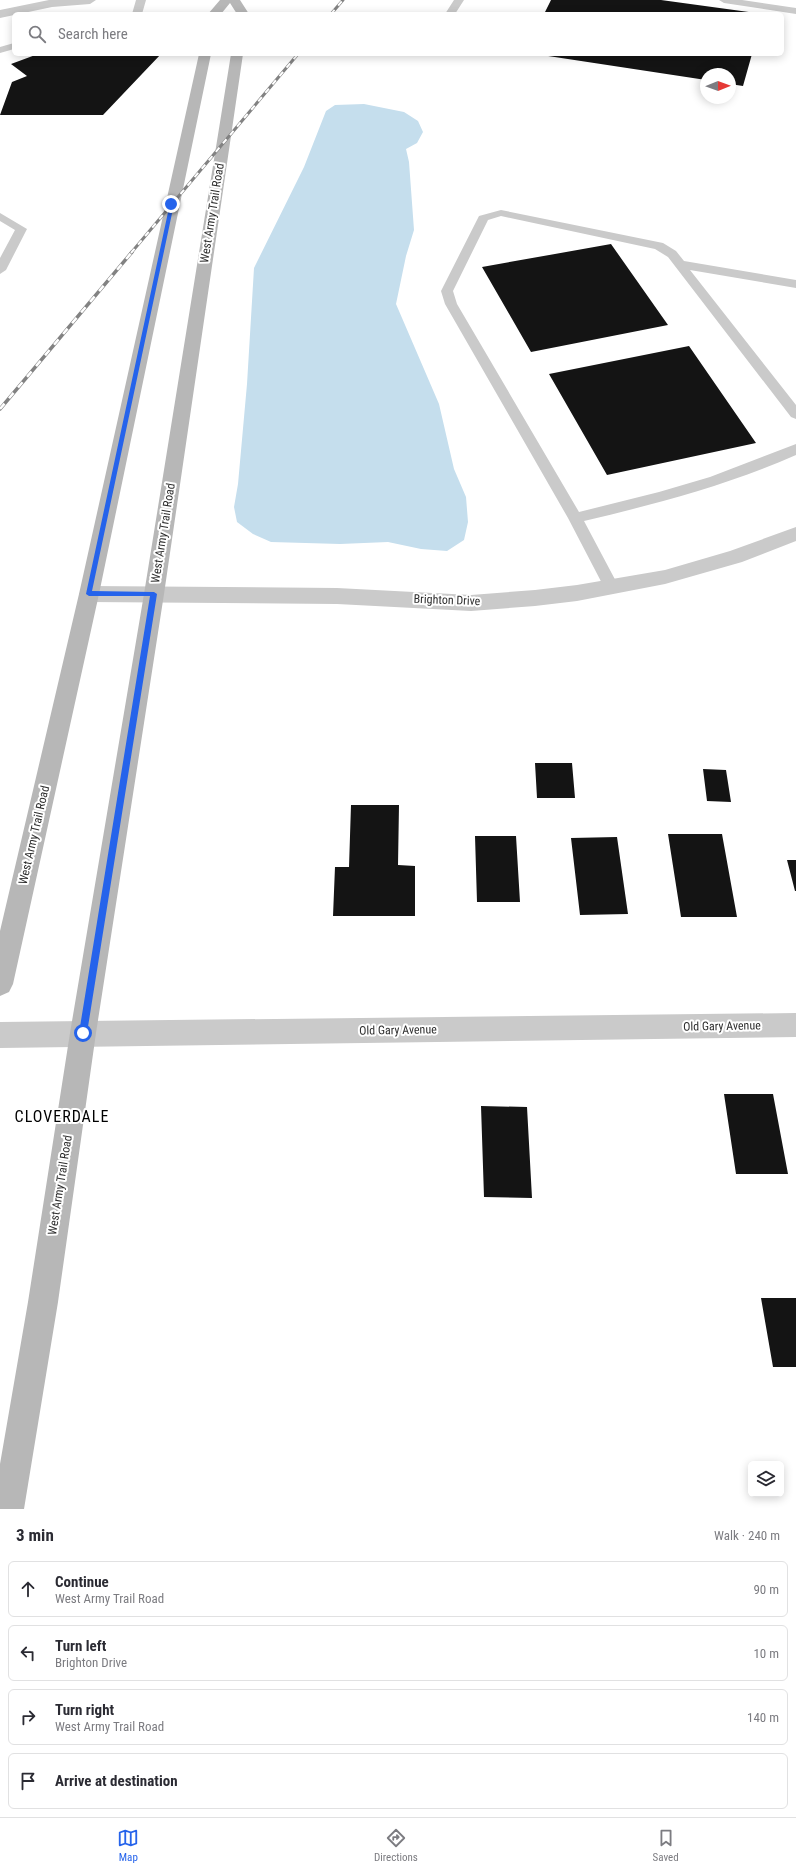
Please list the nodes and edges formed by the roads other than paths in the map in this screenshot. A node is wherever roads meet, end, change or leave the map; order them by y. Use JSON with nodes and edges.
{"nodes":[{"id":1,"x":90,"y":0,"type":"edge"},
{"id":2,"x":141,"y":0,"type":"edge"},
{"id":3,"x":226,"y":0,"type":"edge"},
{"id":4,"x":234,"y":0,"type":"edge"},
{"id":5,"x":459,"y":0,"type":"edge"},
{"id":6,"x":724,"y":0,"type":"edge"},
{"id":7,"x":796,"y":11,"type":"edge"},
{"id":8,"x":138,"y":12,"type":"edge"},
{"id":9,"x":216,"y":12,"type":"edge"},
{"id":10,"x":243,"y":12,"type":"edge"},
{"id":11,"x":451,"y":12,"type":"edge"},
{"id":12,"x":0,"y":14,"type":"edge"},
{"id":13,"x":12,"y":47,"type":"edge"},
{"id":14,"x":0,"y":50,"type":"edge"},
{"id":15,"x":205,"y":56,"type":"edge"},
{"id":16,"x":236,"y":56,"type":"edge"},
{"id":17,"x":0,"y":216,"type":"edge"},
{"id":18,"x":680,"y":264,"type":"junction"},
{"id":19,"x":0,"y":270,"type":"edge"},
{"id":20,"x":796,"y":284,"type":"edge"},
{"id":21,"x":796,"y":414,"type":"edge"},
{"id":22,"x":796,"y":449,"type":"edge"},
{"id":23,"x":575,"y":518,"type":"junction"},
{"id":24,"x":796,"y":534,"type":"edge"},
{"id":25,"x":611,"y":587,"type":"junction"},
{"id":26,"x":89,"y":594,"type":"junction"},
{"id":27,"x":154,"y":594,"type":"junction"},
{"id":28,"x":0,"y":984,"type":"edge"},
{"id":29,"x":796,"y":1025,"type":"edge"},
{"id":30,"x":83,"y":1033,"type":"junction"},
{"id":31,"x":0,"y":1035,"type":"edge"},
{"id":32,"x":8,"y":1509,"type":"edge"}],
"edges":[{"from":1,"to":12,"type":"street"},
{"from":2,"to":8,"type":"lane"},
{"from":3,"to":9,"type":"main road"},
{"from":4,"to":10,"type":"main road"},
{"from":5,"to":11,"type":"lane"},
{"from":6,"to":7,"type":"lane"},
{"from":13,"to":14,"type":"lane"},
{"from":15,"to":26,"type":"main road","name":"West Army Trail Road"},
{"from":16,"to":27,"type":"main road","name":"West Army Trail Road"},
{"from":17,"to":19,"type":"lane"},
{"from":18,"to":20,"type":"lane"},
{"from":18,"to":21,"type":"lane"},
{"from":18,"to":23,"type":"lane"},
{"from":22,"to":23,"type":"lane"},
{"from":23,"to":25,"type":"lane"},
{"from":24,"to":25,"type":"street","name":"Brighton Drive"},
{"from":25,"to":27,"type":"street","name":"Brighton Drive"},
{"from":26,"to":27,"type":"street","name":"Brighton Drive"},
{"from":26,"to":28,"type":"main road","name":"West Army Trail Road"},
{"from":27,"to":30,"type":"main road","name":"West Army Trail Road"},
{"from":29,"to":30,"type":"street","name":"Old Gary Avenue"},
{"from":30,"to":31,"type":"street","name":"Old Gary Avenue"},
{"from":30,"to":32,"type":"main road","name":"West Army Trail Road"}]}
